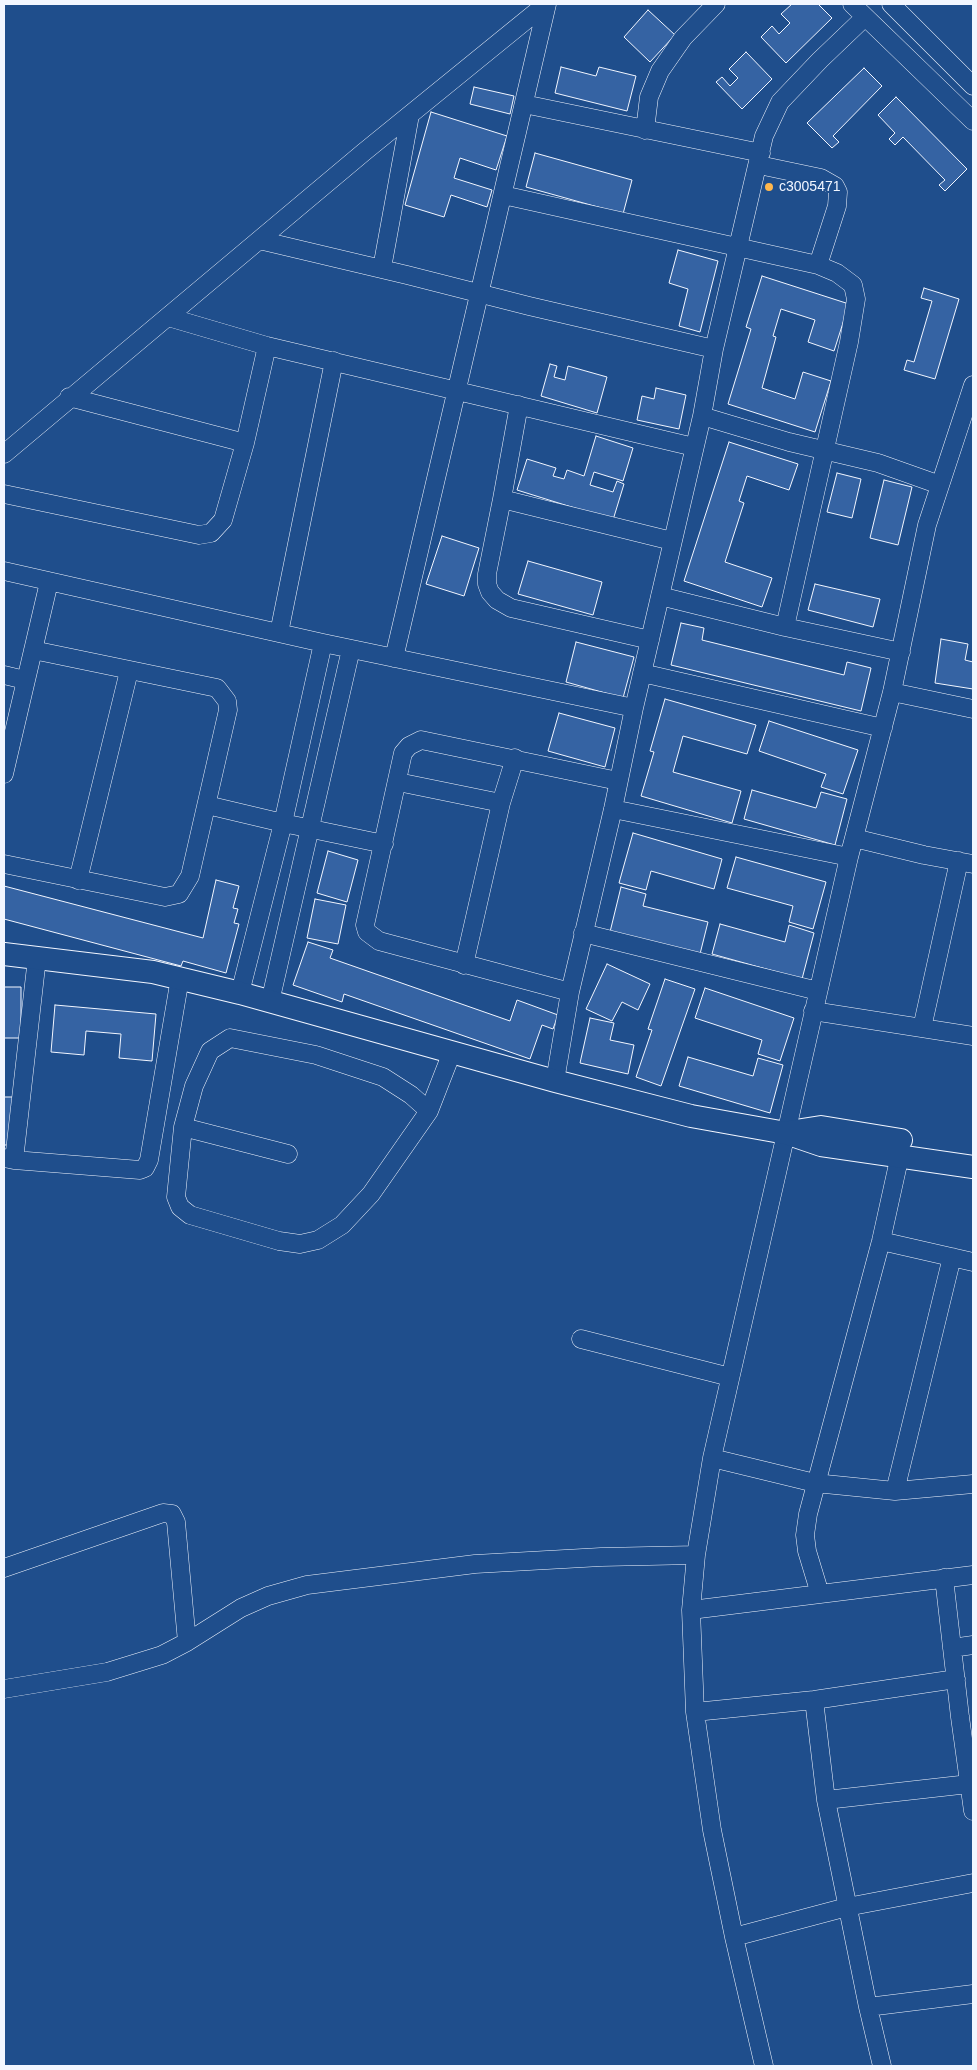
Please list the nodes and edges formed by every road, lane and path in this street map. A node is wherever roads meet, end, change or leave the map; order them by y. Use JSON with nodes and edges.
{"nodes":[{"id":1,"x":546,"y":4,"type":"edge"},
{"id":2,"x":716,"y":4,"type":"edge"},
{"id":3,"x":852,"y":4,"type":"edge"},
{"id":4,"x":891,"y":4,"type":"edge"},
{"id":5,"x":865,"y":17,"type":"junction"},
{"id":6,"x":973,"y":86,"type":"edge"},
{"id":7,"x":524,"y":104,"type":"junction"},
{"id":8,"x":410,"y":115,"type":"junction"},
{"id":9,"x":973,"y":121,"type":"edge"},
{"id":10,"x":645,"y":130,"type":"junction"},
{"id":11,"x":760,"y":159,"type":"junction"},
{"id":12,"x":503,"y":195,"type":"junction"},
{"id":13,"x":259,"y":240,"type":"junction"},
{"id":14,"x":739,"y":248,"type":"junction"},
{"id":15,"x":818,"y":265,"type":"junction"},
{"id":16,"x":382,"y":268,"type":"junction"},
{"id":17,"x":480,"y":294,"type":"junction"},
{"id":18,"x":168,"y":317,"type":"junction"},
{"id":19,"x":267,"y":346,"type":"junction"},
{"id":20,"x":714,"y":349,"type":"junction"},
{"id":21,"x":334,"y":361,"type":"junction"},
{"id":22,"x":973,"y":386,"type":"edge"},
{"id":23,"x":455,"y":390,"type":"junction"},
{"id":24,"x":69,"y":397,"type":"junction"},
{"id":25,"x":519,"y":405,"type":"junction"},
{"id":26,"x":702,"y":416,"type":"junction"},
{"id":27,"x":245,"y":443,"type":"junction"},
{"id":28,"x":694,"y":447,"type":"junction"},
{"id":29,"x":825,"y":451,"type":"junction"},
{"id":30,"x":4,"y":454,"type":"edge"},
{"id":31,"x":940,"y":485,"type":"junction"},
{"id":32,"x":4,"y":494,"type":"edge"},
{"id":33,"x":502,"y":500,"type":"junction"},
{"id":34,"x":672,"y":541,"type":"junction"},
{"id":35,"x":4,"y":571,"type":"edge"},
{"id":36,"x":49,"y":582,"type":"junction"},
{"id":37,"x":660,"y":596,"type":"junction"},
{"id":38,"x":785,"y":628,"type":"junction"},
{"id":39,"x":279,"y":633,"type":"junction"},
{"id":40,"x":650,"y":640,"type":"junction"},
{"id":41,"x":323,"y":643,"type":"junction"},
{"id":42,"x":351,"y":649,"type":"junction"},
{"id":43,"x":33,"y":650,"type":"junction"},
{"id":44,"x":901,"y":652,"type":"junction"},
{"id":45,"x":394,"y":658,"type":"junction"},
{"id":46,"x":129,"y":671,"type":"junction"},
{"id":47,"x":642,"y":673,"type":"junction"},
{"id":48,"x":4,"y":676,"type":"edge"},
{"id":49,"x":25,"y":680,"type":"junction"},
{"id":50,"x":892,"y":692,"type":"junction"},
{"id":51,"x":634,"y":708,"type":"junction"},
{"id":52,"x":973,"y":710,"type":"edge"},
{"id":53,"x":882,"y":728,"type":"junction"},
{"id":54,"x":515,"y":758,"type":"junction"},
{"id":55,"x":4,"y":774,"type":"edge"},
{"id":56,"x":618,"y":781,"type":"junction"},
{"id":57,"x":398,"y":782,"type":"junction"},
{"id":58,"x":500,"y":803,"type":"junction"},
{"id":59,"x":207,"y":805,"type":"junction"},
{"id":60,"x":613,"y":809,"type":"junction"},
{"id":61,"x":283,"y":823,"type":"junction"},
{"id":62,"x":310,"y":828,"type":"junction"},
{"id":63,"x":854,"y":838,"type":"junction"},
{"id":64,"x":384,"y":844,"type":"junction"},
{"id":65,"x":849,"y":858,"type":"junction"},
{"id":66,"x":966,"y":862,"type":"edge"},
{"id":67,"x":4,"y":864,"type":"edge"},
{"id":68,"x":78,"y":880,"type":"junction"},
{"id":69,"x":583,"y":933,"type":"junction"},
{"id":70,"x":4,"y":954,"type":"edge"},
{"id":71,"x":37,"y":958,"type":"junction"},
{"id":72,"x":464,"y":965,"type":"junction"},
{"id":73,"x":180,"y":978,"type":"junction"},
{"id":74,"x":818,"y":991,"type":"junction"},
{"id":75,"x":570,"y":992,"type":"junction"},
{"id":76,"x":240,"y":993,"type":"junction"},
{"id":77,"x":270,"y":1002,"type":"junction"},
{"id":78,"x":813,"y":1011,"type":"junction"},
{"id":79,"x":922,"y":1028,"type":"junction"},
{"id":80,"x":973,"y":1036,"type":"edge"},
{"id":81,"x":452,"y":1052,"type":"junction"},
{"id":82,"x":554,"y":1081,"type":"junction"},
{"id":83,"x":429,"y":1111,"type":"junction"},
{"id":84,"x":183,"y":1126,"type":"junction"},
{"id":85,"x":786,"y":1133,"type":"junction"},
{"id":86,"x":973,"y":1152,"type":"edge"},
{"id":87,"x":288,"y":1154,"type":"dead end"},
{"id":88,"x":900,"y":1155,"type":"junction"},
{"id":89,"x":9,"y":1159,"type":"edge"},
{"id":90,"x":973,"y":1166,"type":"edge"},
{"id":91,"x":880,"y":1241,"type":"junction"},
{"id":92,"x":952,"y":1257,"type":"junction"},
{"id":93,"x":973,"y":1262,"type":"edge"},
{"id":94,"x":581,"y":1339,"type":"dead end"},
{"id":95,"x":730,"y":1377,"type":"junction"},
{"id":96,"x":712,"y":1458,"type":"junction"},
{"id":97,"x":815,"y":1483,"type":"junction"},
{"id":98,"x":973,"y":1484,"type":"edge"},
{"id":99,"x":895,"y":1491,"type":"junction"},
{"id":100,"x":696,"y":1555,"type":"junction"},
{"id":101,"x":4,"y":1568,"type":"edge"},
{"id":102,"x":973,"y":1575,"type":"edge"},
{"id":103,"x":944,"y":1578,"type":"junction"},
{"id":104,"x":820,"y":1594,"type":"junction"},
{"id":105,"x":691,"y":1610,"type":"junction"},
{"id":106,"x":187,"y":1642,"type":"junction"},
{"id":107,"x":973,"y":1645,"type":"edge"},
{"id":108,"x":952,"y":1648,"type":"junction"},
{"id":109,"x":956,"y":1679,"type":"junction"},
{"id":110,"x":4,"y":1689,"type":"edge"},
{"id":111,"x":814,"y":1700,"type":"junction"},
{"id":112,"x":695,"y":1712,"type":"junction"},
{"id":113,"x":966,"y":1716,"type":"edge"},
{"id":114,"x":969,"y":1784,"type":"junction"},
{"id":115,"x":826,"y":1800,"type":"junction"},
{"id":116,"x":973,"y":1811,"type":"edge"},
{"id":117,"x":973,"y":1883,"type":"edge"},
{"id":118,"x":848,"y":1908,"type":"junction"},
{"id":119,"x":734,"y":1938,"type":"junction"},
{"id":120,"x":973,"y":1994,"type":"edge"},
{"id":121,"x":868,"y":2006,"type":"junction"},
{"id":122,"x":764,"y":2066,"type":"edge"},
{"id":123,"x":882,"y":2066,"type":"edge"}],
"edges":[{"from":1,"to":7,"type":"street"},
{"from":1,"to":8,"type":"street"},
{"from":2,"to":10,"type":"street"},
{"from":3,"to":5,"type":"street"},
{"from":4,"to":6,"type":"street"},
{"from":5,"to":9,"type":"street"},
{"from":5,"to":11,"type":"street"},
{"from":7,"to":10,"type":"street"},
{"from":7,"to":12,"type":"street"},
{"from":8,"to":13,"type":"street"},
{"from":8,"to":16,"type":"street"},
{"from":10,"to":11,"type":"street"},
{"from":11,"to":14,"type":"street"},
{"from":11,"to":15,"type":"street"},
{"from":12,"to":14,"type":"street"},
{"from":12,"to":17,"type":"street"},
{"from":13,"to":16,"type":"street"},
{"from":13,"to":18,"type":"street"},
{"from":14,"to":15,"type":"street"},
{"from":14,"to":20,"type":"street"},
{"from":15,"to":29,"type":"street"},
{"from":16,"to":17,"type":"street"},
{"from":17,"to":20,"type":"street"},
{"from":17,"to":23,"type":"street"},
{"from":18,"to":19,"type":"street"},
{"from":18,"to":24,"type":"street"},
{"from":19,"to":21,"type":"street"},
{"from":19,"to":27,"type":"street"},
{"from":20,"to":26,"type":"street"},
{"from":21,"to":23,"type":"street"},
{"from":21,"to":39,"type":"street"},
{"from":22,"to":31,"type":"street"},
{"from":23,"to":25,"type":"street"},
{"from":23,"to":45,"type":"street"},
{"from":24,"to":27,"type":"street"},
{"from":24,"to":30,"type":"street"},
{"from":25,"to":28,"type":"street"},
{"from":25,"to":33,"type":"street"},
{"from":26,"to":28,"type":"street"},
{"from":26,"to":29,"type":"street"},
{"from":27,"to":32,"type":"street"},
{"from":28,"to":34,"type":"street"},
{"from":29,"to":31,"type":"street"},
{"from":29,"to":38,"type":"street"},
{"from":31,"to":44,"type":"street"},
{"from":33,"to":34,"type":"street"},
{"from":33,"to":40,"type":"street"},
{"from":34,"to":37,"type":"street"},
{"from":35,"to":36,"type":"street"},
{"from":36,"to":39,"type":"street"},
{"from":36,"to":43,"type":"street"},
{"from":37,"to":38,"type":"street"},
{"from":37,"to":40,"type":"street"},
{"from":38,"to":44,"type":"street"},
{"from":39,"to":41,"type":"street"},
{"from":40,"to":47,"type":"street"},
{"from":41,"to":42,"type":"street"},
{"from":41,"to":61,"type":"street"},
{"from":42,"to":45,"type":"street"},
{"from":42,"to":62,"type":"street"},
{"from":43,"to":46,"type":"street"},
{"from":43,"to":49,"type":"street"},
{"from":44,"to":50,"type":"street"},
{"from":45,"to":51,"type":"street"},
{"from":46,"to":59,"type":"street"},
{"from":46,"to":68,"type":"street"},
{"from":47,"to":51,"type":"street"},
{"from":47,"to":53,"type":"street"},
{"from":48,"to":49,"type":"street"},
{"from":49,"to":55,"type":"street"},
{"from":50,"to":52,"type":"street"},
{"from":50,"to":53,"type":"street"},
{"from":51,"to":56,"type":"street"},
{"from":53,"to":63,"type":"street"},
{"from":54,"to":56,"type":"street"},
{"from":54,"to":57,"type":"street"},
{"from":54,"to":58,"type":"street"},
{"from":56,"to":60,"type":"street"},
{"from":57,"to":58,"type":"street"},
{"from":57,"to":64,"type":"street"},
{"from":58,"to":72,"type":"street"},
{"from":59,"to":61,"type":"street"},
{"from":59,"to":68,"type":"street"},
{"from":60,"to":65,"type":"street"},
{"from":60,"to":69,"type":"street"},
{"from":61,"to":62,"type":"street"},
{"from":61,"to":76,"type":"street"},
{"from":62,"to":64,"type":"street"},
{"from":62,"to":77,"type":"street"},
{"from":63,"to":65,"type":"street"},
{"from":63,"to":66,"type":"street"},
{"from":64,"to":72,"type":"street"},
{"from":65,"to":74,"type":"street"},
{"from":66,"to":79,"type":"street"},
{"from":67,"to":68,"type":"street"},
{"from":69,"to":74,"type":"street"},
{"from":69,"to":75,"type":"street"},
{"from":70,"to":71,"type":"main road"},
{"from":71,"to":73,"type":"main road"},
{"from":71,"to":89,"type":"street"},
{"from":72,"to":75,"type":"street"},
{"from":73,"to":76,"type":"main road"},
{"from":73,"to":89,"type":"street"},
{"from":74,"to":78,"type":"street"},
{"from":75,"to":82,"type":"street"},
{"from":76,"to":77,"type":"main road"},
{"from":77,"to":81,"type":"main road"},
{"from":78,"to":79,"type":"street"},
{"from":78,"to":85,"type":"street"},
{"from":79,"to":80,"type":"street"},
{"from":81,"to":82,"type":"main road"},
{"from":81,"to":83,"type":"street"},
{"from":82,"to":85,"type":"main road"},
{"from":83,"to":84,"type":"street"},
{"from":83,"to":84,"type":"street"},
{"from":84,"to":87,"type":"street"},
{"from":85,"to":86,"type":"main road"},
{"from":85,"to":88,"type":"main road"},
{"from":85,"to":95,"type":"street"},
{"from":88,"to":90,"type":"main road"},
{"from":88,"to":91,"type":"street"},
{"from":91,"to":92,"type":"street"},
{"from":91,"to":97,"type":"street"},
{"from":92,"to":93,"type":"street"},
{"from":92,"to":99,"type":"street"},
{"from":94,"to":95,"type":"street"},
{"from":95,"to":96,"type":"street"},
{"from":96,"to":97,"type":"street"},
{"from":96,"to":100,"type":"street"},
{"from":97,"to":99,"type":"street"},
{"from":97,"to":104,"type":"street"},
{"from":98,"to":99,"type":"street"},
{"from":100,"to":105,"type":"street"},
{"from":100,"to":106,"type":"street"},
{"from":101,"to":106,"type":"street"},
{"from":102,"to":103,"type":"street"},
{"from":103,"to":104,"type":"street"},
{"from":103,"to":108,"type":"street"},
{"from":104,"to":105,"type":"street"},
{"from":105,"to":112,"type":"street"},
{"from":106,"to":110,"type":"street"},
{"from":107,"to":108,"type":"street"},
{"from":108,"to":109,"type":"street"},
{"from":109,"to":111,"type":"street"},
{"from":109,"to":113,"type":"street"},
{"from":111,"to":112,"type":"street"},
{"from":111,"to":115,"type":"street"},
{"from":112,"to":119,"type":"street"},
{"from":113,"to":114,"type":"street"},
{"from":114,"to":115,"type":"street"},
{"from":114,"to":116,"type":"street"},
{"from":115,"to":118,"type":"street"},
{"from":117,"to":118,"type":"street"},
{"from":118,"to":119,"type":"street"},
{"from":118,"to":121,"type":"street"},
{"from":119,"to":122,"type":"street"},
{"from":120,"to":121,"type":"street"},
{"from":121,"to":123,"type":"street"}]}
